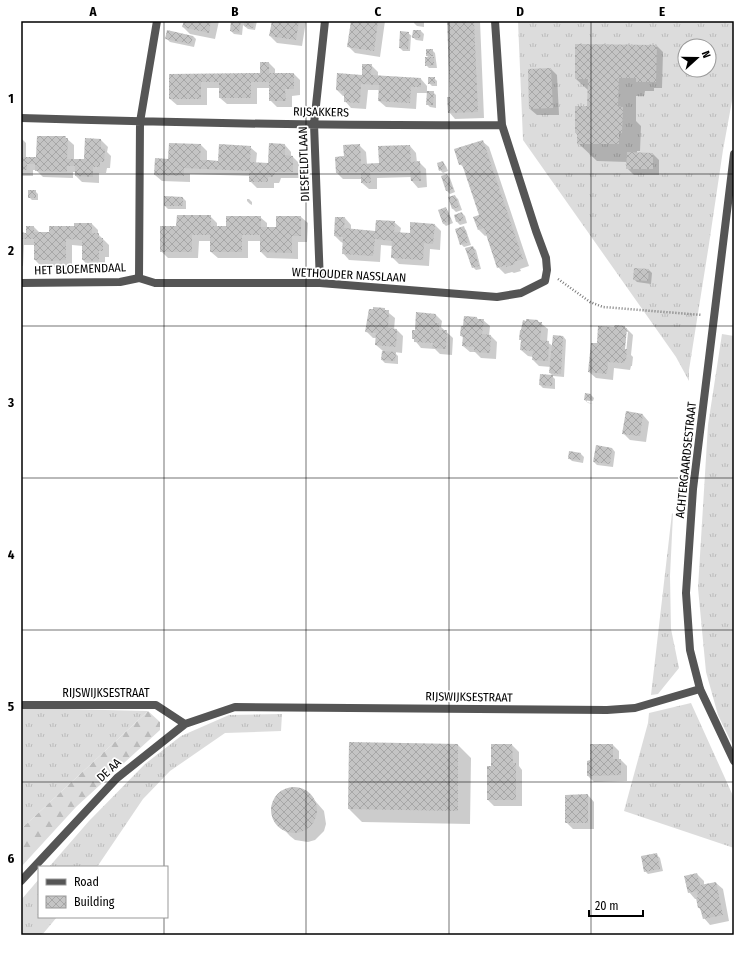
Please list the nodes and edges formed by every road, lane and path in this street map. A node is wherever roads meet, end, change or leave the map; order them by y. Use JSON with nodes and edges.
{"nodes":[{"id":1,"x":157,"y":21,"type":"edge"},
{"id":2,"x":325,"y":21,"type":"edge"},
{"id":3,"x":495,"y":21,"type":"edge"},
{"id":4,"x":21,"y":118,"type":"edge"},
{"id":5,"x":140,"y":122,"type":"junction"},
{"id":6,"x":314,"y":124,"type":"junction"},
{"id":7,"x":502,"y":125,"type":"junction"},
{"id":8,"x":734,"y":154,"type":"edge"},
{"id":9,"x":547,"y":270,"type":"junction"},
{"id":10,"x":139,"y":278,"type":"junction"},
{"id":11,"x":21,"y":283,"type":"edge"},
{"id":12,"x":320,"y":283,"type":"junction"},
{"id":13,"x":714,"y":316,"type":"junction"},
{"id":14,"x":700,"y":689,"type":"junction"},
{"id":15,"x":21,"y":705,"type":"edge"},
{"id":16,"x":235,"y":707,"type":"joint"},
{"id":17,"x":185,"y":724,"type":"junction"},
{"id":18,"x":734,"y":761,"type":"edge"},
{"id":19,"x":21,"y":881,"type":"edge"}],
"edges":[{"from":1,"to":5,"type":"street"},
{"from":2,"to":6,"type":"street","name":"DIESFELDTLAAN"},
{"from":3,"to":7,"type":"street"},
{"from":4,"to":5,"type":"street"},
{"from":5,"to":6,"type":"street","name":"RIJSAKKERS"},
{"from":5,"to":10,"type":"street"},
{"from":6,"to":7,"type":"street","name":"RIJSAKKERS"},
{"from":6,"to":12,"type":"street","name":"DIESFELDTLAAN"},
{"from":7,"to":9,"type":"street"},
{"from":8,"to":13,"type":"street","name":"ACHTERGAARDSESTRAAT"},
{"from":9,"to":12,"type":"street","name":"WETHOUDER NASSLAAN"},
{"from":9,"to":13,"type":"path"},
{"from":10,"to":11,"type":"street","name":"HET BLOEMENDAAL"},
{"from":10,"to":12,"type":"street","name":"WETHOUDER NASSLAAN"},
{"from":13,"to":14,"type":"street","name":"ACHTERGAARDSESTRAAT"},
{"from":14,"to":16,"type":"street","name":"RIJSWIJKSESTRAAT"},
{"from":14,"to":18,"type":"street","name":"ACHTERGAARDSESTRAAT"},
{"from":15,"to":17,"type":"street","name":"RIJSWIJKSESTRAAT"},
{"from":16,"to":17,"type":"street","name":"DE AA"},
{"from":17,"to":19,"type":"street","name":"DE AA"}]}
